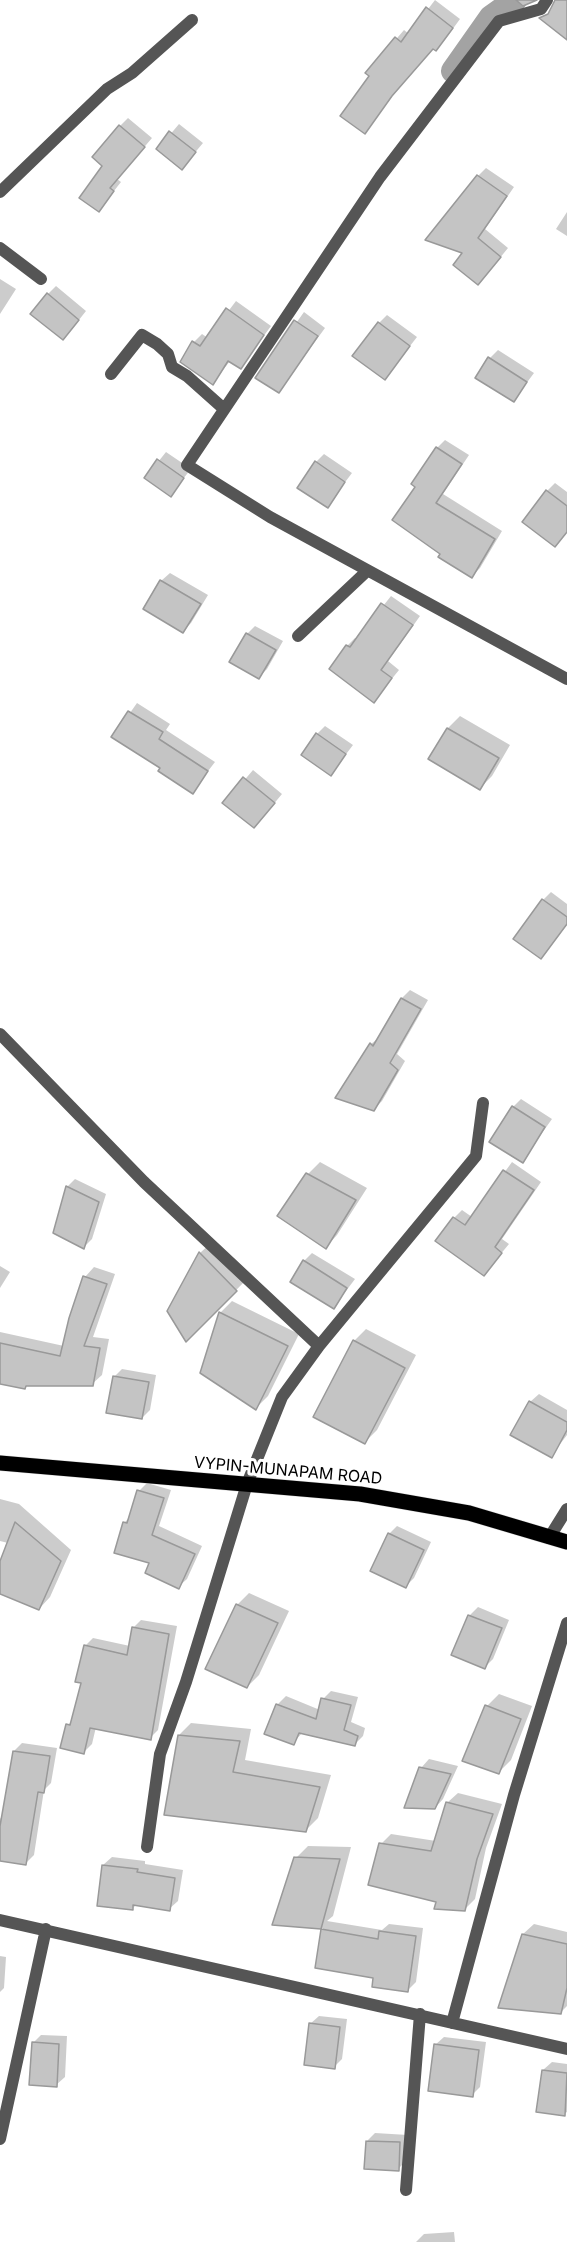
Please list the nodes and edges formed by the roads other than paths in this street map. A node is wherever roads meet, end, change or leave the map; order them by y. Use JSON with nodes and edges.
{"nodes":[{"id":1,"x":547,"y":0,"type":"edge"},
{"id":2,"x":192,"y":20,"type":"dead end"},
{"id":3,"x":0,"y":192,"type":"edge"},
{"id":4,"x":0,"y":248,"type":"edge"},
{"id":5,"x":41,"y":279,"type":"dead end"},
{"id":6,"x":111,"y":374,"type":"dead end"},
{"id":7,"x":224,"y":410,"type":"junction"},
{"id":8,"x":367,"y":572,"type":"junction"},
{"id":9,"x":298,"y":636,"type":"dead end"},
{"id":10,"x":567,"y":679,"type":"edge"},
{"id":11,"x":0,"y":1034,"type":"edge"},
{"id":12,"x":483,"y":1103,"type":"dead end"},
{"id":13,"x":319,"y":1346,"type":"junction"},
{"id":14,"x":0,"y":1462,"type":"edge"},
{"id":15,"x":247,"y":1484,"type":"junction"},
{"id":16,"x":567,"y":1509,"type":"edge"},
{"id":17,"x":549,"y":1538,"type":"junction"},
{"id":18,"x":567,"y":1542,"type":"edge"},
{"id":19,"x":567,"y":1623,"type":"edge"},
{"id":20,"x":147,"y":1847,"type":"dead end"},
{"id":21,"x":0,"y":1920,"type":"edge"},
{"id":22,"x":46,"y":1929,"type":"junction"},
{"id":23,"x":420,"y":2014,"type":"junction"},
{"id":24,"x":452,"y":2023,"type":"junction"},
{"id":25,"x":567,"y":2049,"type":"edge"},
{"id":26,"x":0,"y":2139,"type":"edge"},
{"id":27,"x":406,"y":2190,"type":"dead end"}],
"edges":[{"from":1,"to":7,"type":"street"},
{"from":2,"to":3,"type":"street"},
{"from":4,"to":5,"type":"street"},
{"from":6,"to":7,"type":"street"},
{"from":7,"to":8,"type":"street"},
{"from":8,"to":9,"type":"street"},
{"from":8,"to":10,"type":"street"},
{"from":11,"to":13,"type":"street"},
{"from":12,"to":13,"type":"street"},
{"from":13,"to":15,"type":"street"},
{"from":14,"to":15,"type":"main road","name":"VYPIN-MUNAPAM ROAD"},
{"from":15,"to":17,"type":"main road","name":"VYPIN-MUNAPAM ROAD"},
{"from":15,"to":20,"type":"street"},
{"from":16,"to":17,"type":"street"},
{"from":17,"to":18,"type":"main road","name":"VYPIN-MUNAPAM ROAD"},
{"from":19,"to":24,"type":"street"},
{"from":21,"to":22,"type":"street"},
{"from":22,"to":23,"type":"street"},
{"from":22,"to":26,"type":"street"},
{"from":23,"to":24,"type":"street"},
{"from":23,"to":27,"type":"street"},
{"from":24,"to":25,"type":"street"}]}
